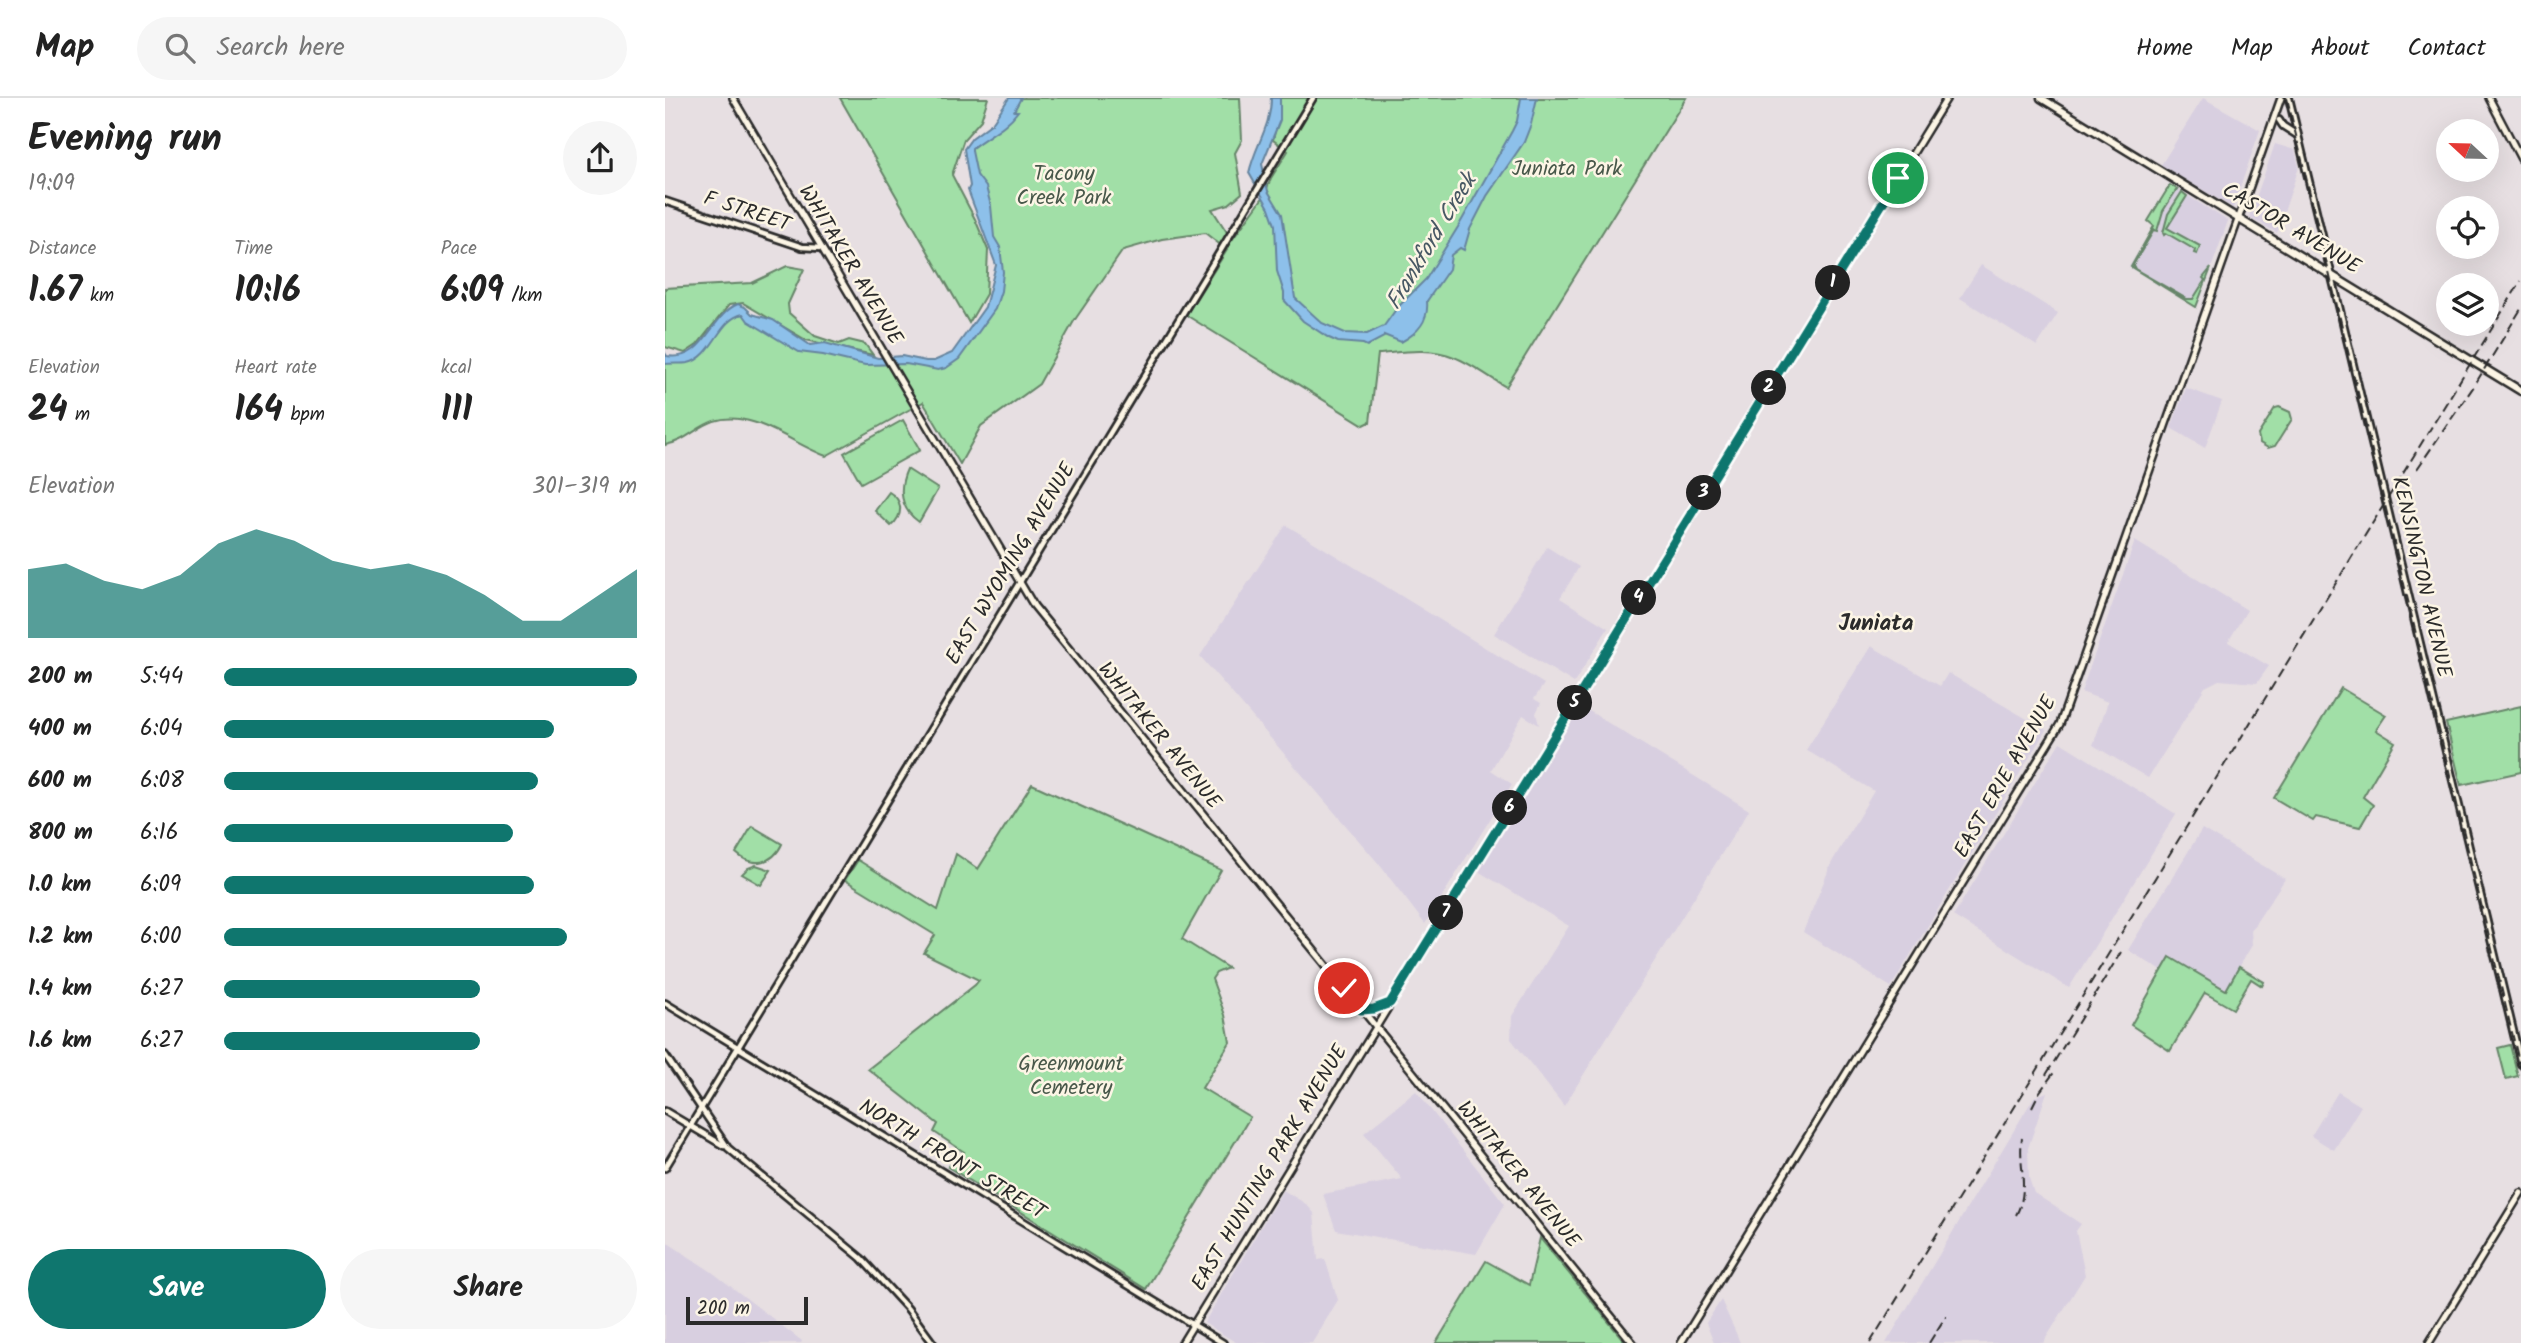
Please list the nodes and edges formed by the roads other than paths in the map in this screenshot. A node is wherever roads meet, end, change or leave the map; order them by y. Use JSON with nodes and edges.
{"nodes":[{"id":1,"x":733,"y":98,"type":"edge"},
{"id":2,"x":1313,"y":98,"type":"edge"},
{"id":3,"x":1947,"y":98,"type":"edge"},
{"id":4,"x":2042,"y":98,"type":"edge"},
{"id":5,"x":2281,"y":98,"type":"edge"},
{"id":6,"x":2288,"y":98,"type":"edge"},
{"id":7,"x":2489,"y":98,"type":"edge"},
{"id":8,"x":2279,"y":120,"type":"dead end"},
{"id":9,"x":2297,"y":135,"type":"junction"},
{"id":10,"x":2521,"y":159,"type":"edge"},
{"id":11,"x":665,"y":201,"type":"edge"},
{"id":12,"x":2239,"y":218,"type":"junction"},
{"id":13,"x":821,"y":248,"type":"junction"},
{"id":14,"x":2331,"y":273,"type":"junction"},
{"id":15,"x":2521,"y":391,"type":"edge"},
{"id":16,"x":1019,"y":581,"type":"junction"},
{"id":17,"x":665,"y":1003,"type":"edge"},
{"id":18,"x":1390,"y":1003,"type":"junction"},
{"id":19,"x":1361,"y":1010,"type":"junction"},
{"id":20,"x":1375,"y":1027,"type":"junction"},
{"id":21,"x":737,"y":1048,"type":"junction"},
{"id":22,"x":665,"y":1055,"type":"edge"},
{"id":23,"x":2521,"y":1064,"type":"edge"},
{"id":24,"x":701,"y":1107,"type":"junction"},
{"id":25,"x":665,"y":1111,"type":"edge"},
{"id":26,"x":691,"y":1125,"type":"junction"},
{"id":27,"x":728,"y":1149,"type":"junction"},
{"id":28,"x":665,"y":1168,"type":"edge"},
{"id":29,"x":2521,"y":1193,"type":"edge"},
{"id":30,"x":1193,"y":1325,"type":"junction"},
{"id":31,"x":1682,"y":1341,"type":"edge"},
{"id":32,"x":933,"y":1343,"type":"edge"},
{"id":33,"x":1182,"y":1343,"type":"edge"},
{"id":34,"x":1223,"y":1343,"type":"edge"},
{"id":35,"x":1633,"y":1343,"type":"edge"},
{"id":36,"x":2429,"y":1343,"type":"edge"}],
"edges":[{"from":1,"to":13,"type":"main road","name":"WHITAKER AVENUE"},
{"from":2,"to":16,"type":"street","name":"EAST WYOMING AVENUE"},
{"from":3,"to":18,"type":"main road","name":"EAST HUNTING PARK AVENUE"},
{"from":4,"to":12,"type":"main road","name":"CASTOR AVENUE"},
{"from":5,"to":12,"type":"main road","name":"EAST ERIE AVENUE"},
{"from":6,"to":9,"type":"street","name":"KENSINGTON AVENUE"},
{"from":7,"to":10,"type":"main road"},
{"from":8,"to":9,"type":"street"},
{"from":9,"to":14,"type":"street","name":"KENSINGTON AVENUE"},
{"from":11,"to":13,"type":"street","name":"F STREET"},
{"from":12,"to":14,"type":"main road","name":"CASTOR AVENUE"},
{"from":12,"to":31,"type":"main road","name":"EAST ERIE AVENUE"},
{"from":13,"to":16,"type":"main road","name":"WHITAKER AVENUE"},
{"from":14,"to":15,"type":"main road","name":"CASTOR AVENUE"},
{"from":14,"to":23,"type":"street","name":"KENSINGTON AVENUE"},
{"from":16,"to":19,"type":"main road","name":"WHITAKER AVENUE"},
{"from":16,"to":21,"type":"street","name":"EAST WYOMING AVENUE"},
{"from":17,"to":21,"type":"street","name":"NORTH FRONT STREET"},
{"from":18,"to":19,"type":"main road"},
{"from":18,"to":20,"type":"main road","name":"EAST HUNTING PARK AVENUE"},
{"from":19,"to":20,"type":"main road","name":"WHITAKER AVENUE"},
{"from":20,"to":30,"type":"main road","name":"EAST HUNTING PARK AVENUE"},
{"from":20,"to":35,"type":"main road","name":"WHITAKER AVENUE"},
{"from":21,"to":24,"type":"street","name":"EAST WYOMING AVENUE"},
{"from":21,"to":30,"type":"street","name":"NORTH FRONT STREET"},
{"from":22,"to":24,"type":"street"},
{"from":24,"to":26,"type":"street","name":"EAST WYOMING AVENUE"},
{"from":24,"to":27,"type":"street"},
{"from":25,"to":26,"type":"street"},
{"from":26,"to":27,"type":"street"},
{"from":26,"to":28,"type":"street","name":"EAST WYOMING AVENUE"},
{"from":27,"to":32,"type":"street"},
{"from":29,"to":36,"type":"main road"},
{"from":30,"to":33,"type":"main road","name":"EAST HUNTING PARK AVENUE"},
{"from":30,"to":34,"type":"street","name":"NORTH FRONT STREET"}]}
